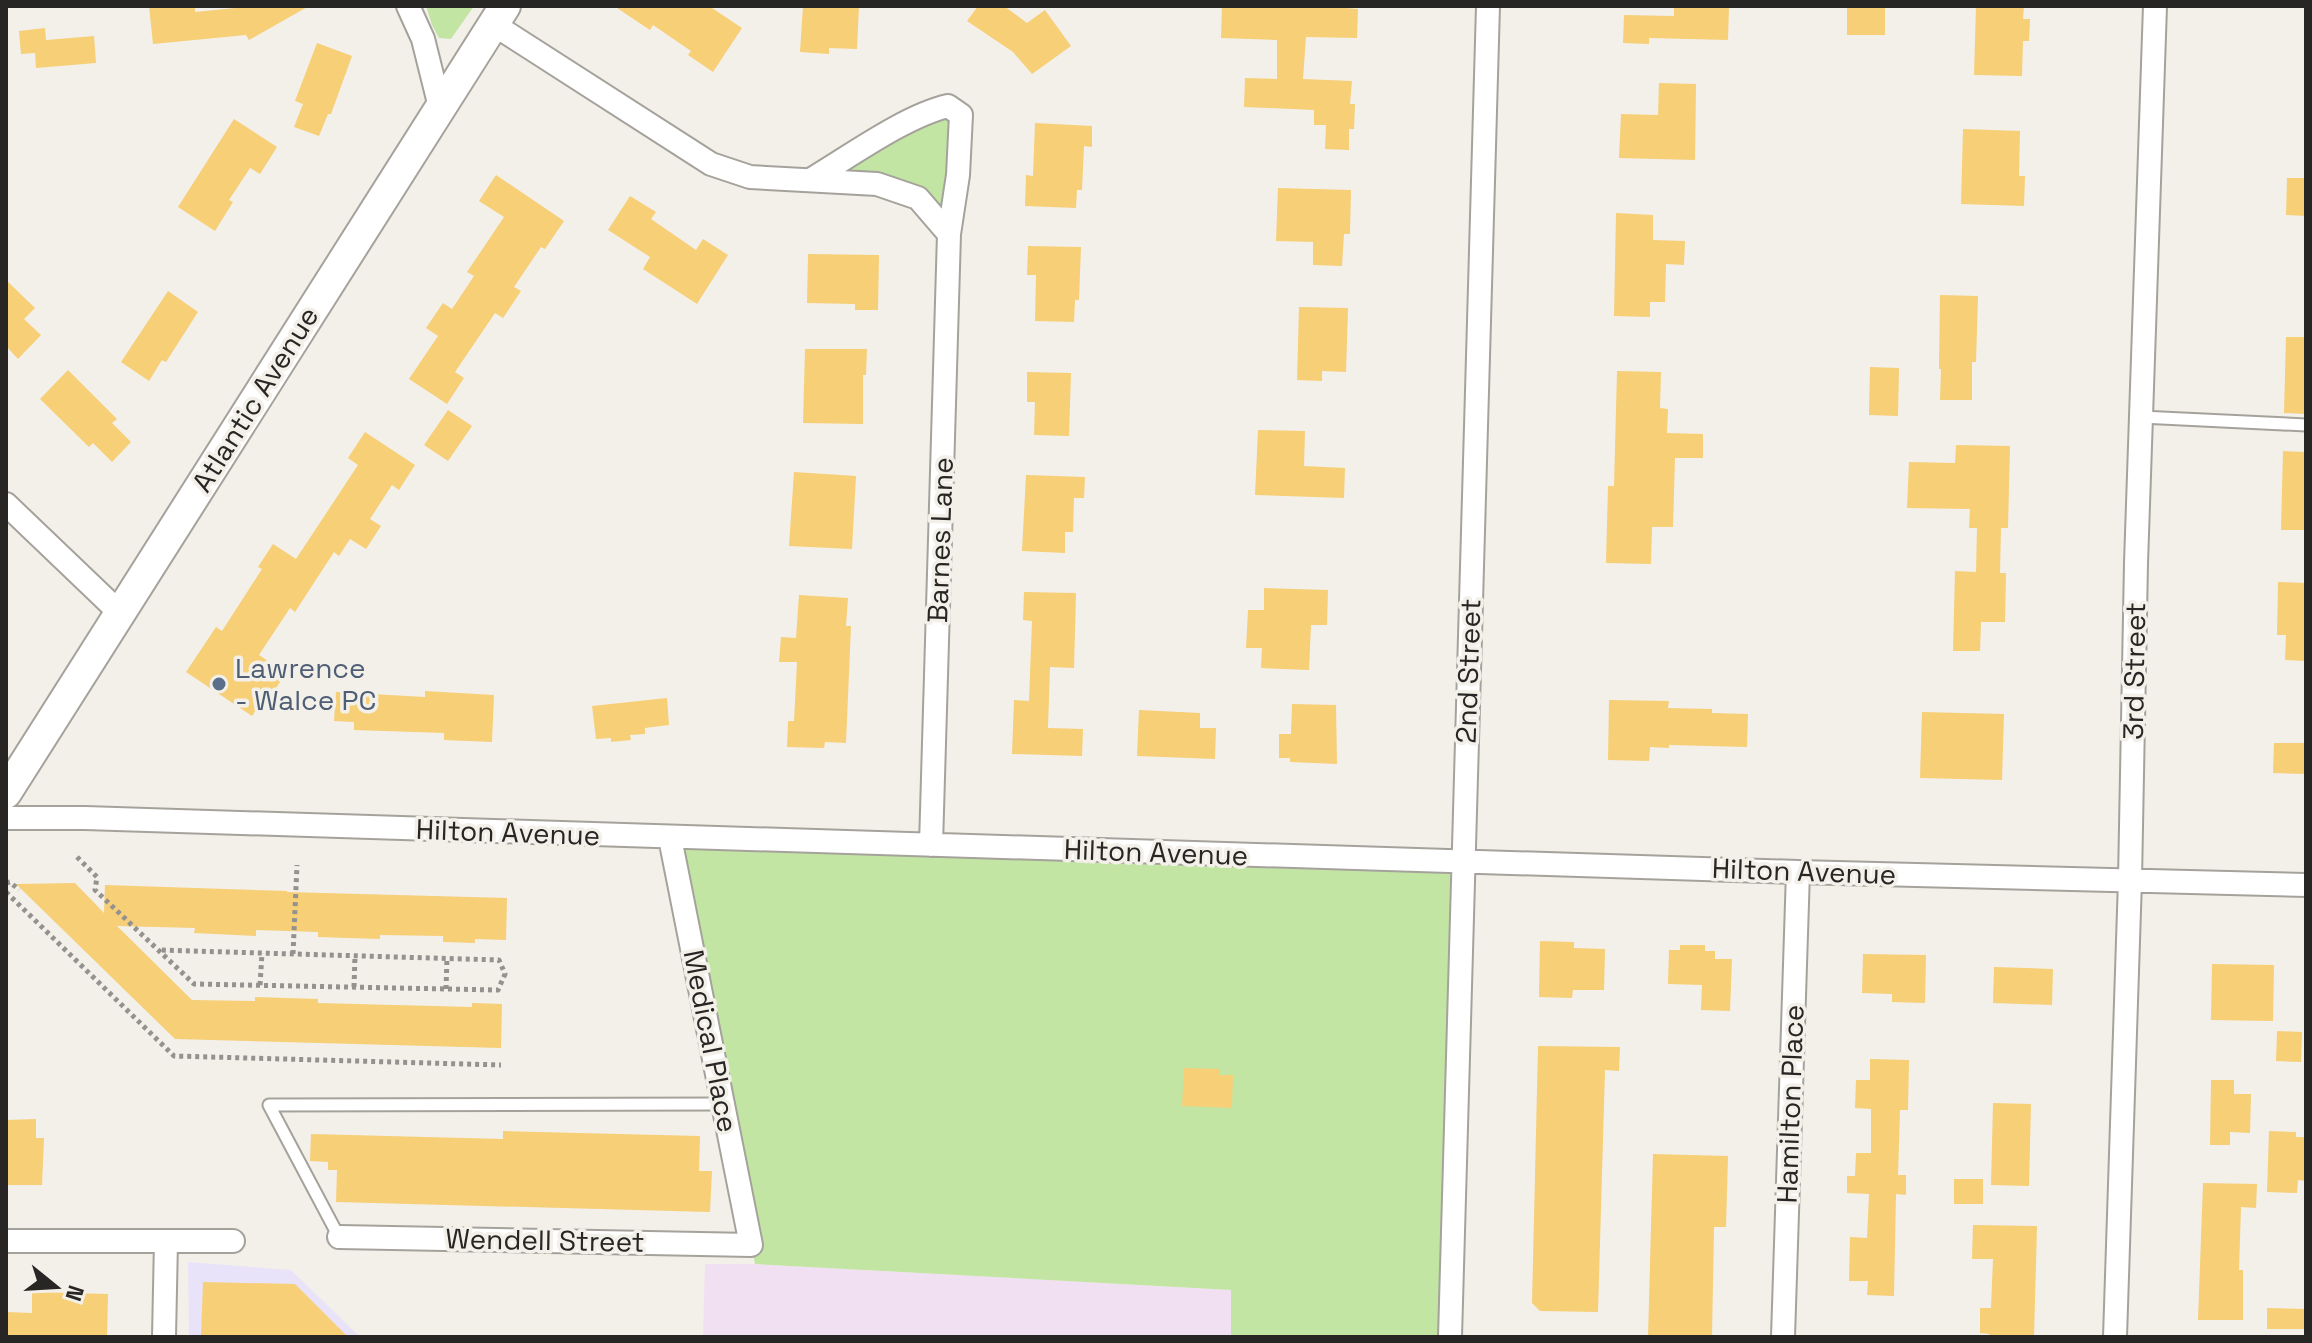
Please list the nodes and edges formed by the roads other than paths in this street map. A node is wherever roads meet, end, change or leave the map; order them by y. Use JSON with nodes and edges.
{"nodes":[{"id":1,"x":408,"y":6,"type":"edge"},
{"id":2,"x":1488,"y":6,"type":"edge"},
{"id":3,"x":2155,"y":6,"type":"edge"},
{"id":4,"x":499,"y":15,"type":"edge"},
{"id":5,"x":440,"y":107,"type":"junction"},
{"id":6,"x":810,"y":180,"type":"junction"},
{"id":7,"x":949,"y":234,"type":"junction"},
{"id":8,"x":2141,"y":417,"type":"junction"},
{"id":9,"x":2306,"y":425,"type":"edge"},
{"id":10,"x":6,"y":504,"type":"edge"},
{"id":11,"x":120,"y":613,"type":"junction"},
{"id":12,"x":6,"y":793,"type":"edge"},
{"id":13,"x":6,"y":818,"type":"edge"},
{"id":14,"x":670,"y":838,"type":"junction"},
{"id":15,"x":931,"y":845,"type":"junction"},
{"id":16,"x":1463,"y":860,"type":"junction"},
{"id":17,"x":1798,"y":872,"type":"junction"},
{"id":18,"x":2130,"y":880,"type":"junction"},
{"id":19,"x":2306,"y":885,"type":"edge"},
{"id":20,"x":723,"y":1104,"type":"junction"},
{"id":21,"x":339,"y":1237,"type":"joint"},
{"id":22,"x":6,"y":1241,"type":"edge"},
{"id":23,"x":166,"y":1241,"type":"junction"},
{"id":24,"x":233,"y":1241,"type":"dead end"},
{"id":25,"x":751,"y":1245,"type":"joint"},
{"id":26,"x":164,"y":1337,"type":"edge"},
{"id":27,"x":1450,"y":1337,"type":"edge"},
{"id":28,"x":1783,"y":1337,"type":"edge"},
{"id":29,"x":2115,"y":1337,"type":"edge"}],
"edges":[{"from":1,"to":5,"type":"street"},
{"from":2,"to":16,"type":"street","name":"2nd Street"},
{"from":3,"to":8,"type":"street","name":"3rd Street"},
{"from":4,"to":5,"type":"street","name":"Atlantic Avenue"},
{"from":4,"to":6,"type":"street"},
{"from":5,"to":11,"type":"street","name":"Atlantic Avenue"},
{"from":6,"to":7,"type":"street"},
{"from":6,"to":7,"type":"street","name":"Barnes Lane"},
{"from":7,"to":15,"type":"street","name":"Barnes Lane"},
{"from":8,"to":9,"type":"lane"},
{"from":8,"to":18,"type":"street","name":"3rd Street"},
{"from":10,"to":11,"type":"street"},
{"from":11,"to":12,"type":"street","name":"Atlantic Avenue"},
{"from":13,"to":14,"type":"street","name":"Hilton Avenue"},
{"from":14,"to":15,"type":"street","name":"Hilton Avenue"},
{"from":14,"to":20,"type":"street","name":"Medical Place"},
{"from":15,"to":16,"type":"street","name":"Hilton Avenue"},
{"from":16,"to":17,"type":"street","name":"Hilton Avenue"},
{"from":16,"to":27,"type":"street","name":"2nd Street"},
{"from":17,"to":18,"type":"street","name":"Hilton Avenue"},
{"from":17,"to":28,"type":"street","name":"Hamilton Place"},
{"from":18,"to":19,"type":"street","name":"Hilton Avenue"},
{"from":18,"to":29,"type":"street","name":"3rd Street"},
{"from":20,"to":21,"type":"lane"},
{"from":20,"to":25,"type":"street","name":"Medical Place"},
{"from":21,"to":25,"type":"street","name":"Wendell Street"},
{"from":22,"to":23,"type":"street"},
{"from":23,"to":24,"type":"street"},
{"from":23,"to":26,"type":"street"}]}
